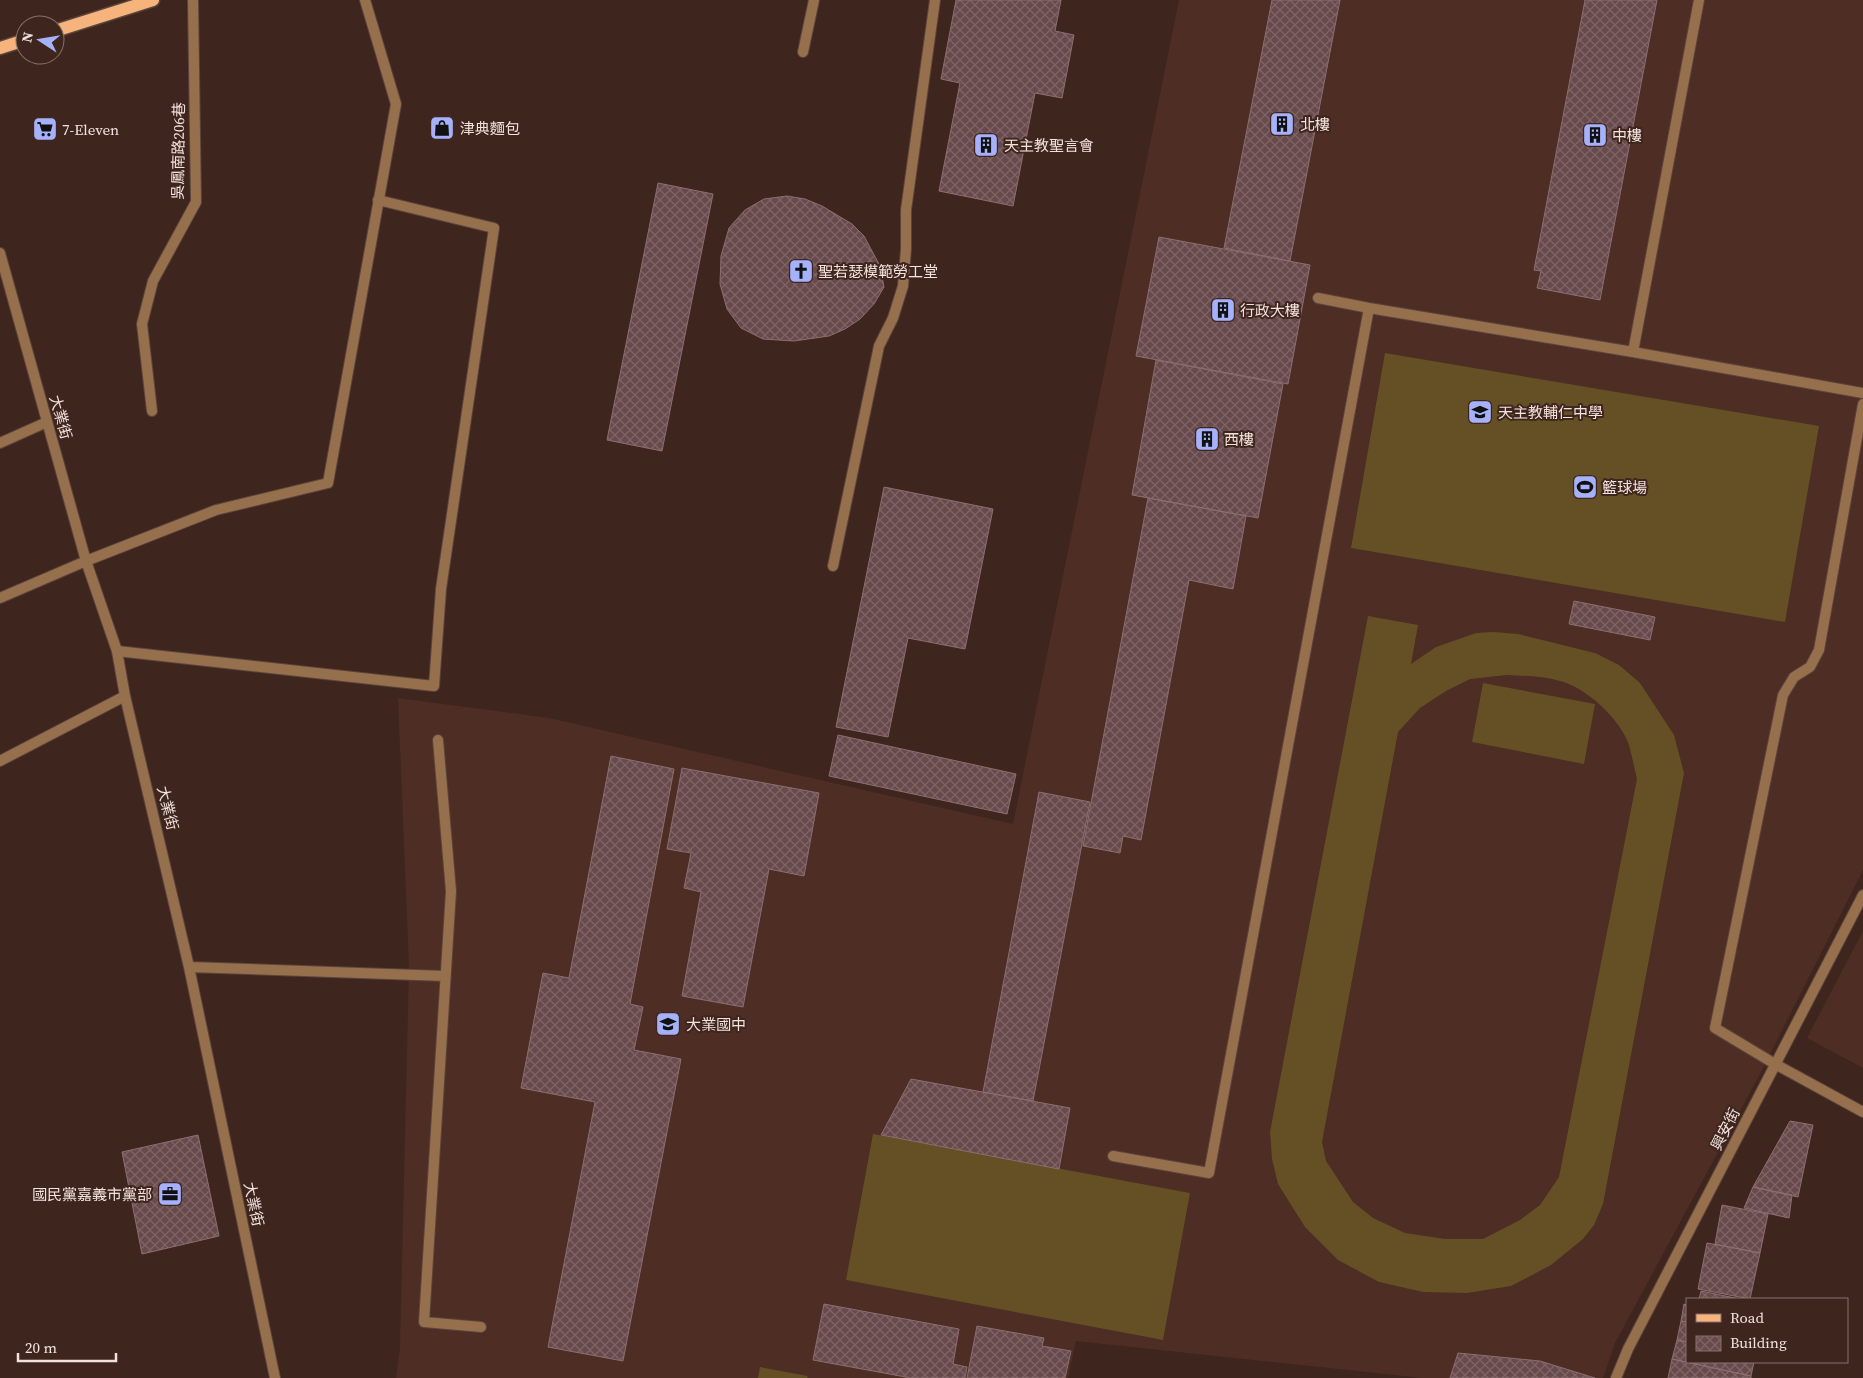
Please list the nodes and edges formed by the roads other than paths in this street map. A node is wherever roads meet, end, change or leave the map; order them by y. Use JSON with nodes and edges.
{"nodes":[{"id":1,"x":153,"y":0,"type":"edge"},
{"id":2,"x":192,"y":0,"type":"edge"},
{"id":3,"x":365,"y":0,"type":"edge"},
{"id":4,"x":814,"y":0,"type":"edge"},
{"id":5,"x":935,"y":0,"type":"edge"},
{"id":6,"x":1699,"y":0,"type":"edge"},
{"id":7,"x":65,"y":28,"type":"edge"},
{"id":8,"x":15,"y":43,"type":"edge"},
{"id":9,"x":0,"y":48,"type":"edge"},
{"id":10,"x":803,"y":52,"type":"dead end"},
{"id":11,"x":378,"y":200,"type":"junction"},
{"id":12,"x":0,"y":253,"type":"edge"},
{"id":13,"x":1318,"y":298,"type":"dead end"},
{"id":14,"x":1369,"y":308,"type":"junction"},
{"id":15,"x":1633,"y":352,"type":"junction"},
{"id":16,"x":1863,"y":393,"type":"edge"},
{"id":17,"x":1863,"y":404,"type":"edge"},
{"id":18,"x":152,"y":411,"type":"dead end"},
{"id":19,"x":47,"y":422,"type":"junction"},
{"id":20,"x":1,"y":441,"type":"edge"},
{"id":21,"x":86,"y":561,"type":"junction"},
{"id":22,"x":833,"y":566,"type":"dead end"},
{"id":23,"x":0,"y":598,"type":"edge"},
{"id":24,"x":117,"y":651,"type":"junction"},
{"id":25,"x":125,"y":696,"type":"junction"},
{"id":26,"x":438,"y":740,"type":"dead end"},
{"id":27,"x":0,"y":761,"type":"edge"},
{"id":28,"x":1863,"y":895,"type":"edge"},
{"id":29,"x":189,"y":967,"type":"junction"},
{"id":30,"x":445,"y":976,"type":"junction"},
{"id":31,"x":1776,"y":1064,"type":"junction"},
{"id":32,"x":1863,"y":1112,"type":"edge"},
{"id":33,"x":1113,"y":1156,"type":"dead end"},
{"id":34,"x":481,"y":1327,"type":"dead end"},
{"id":35,"x":275,"y":1378,"type":"edge"},
{"id":36,"x":1616,"y":1378,"type":"edge"}],
"edges":[{"from":1,"to":7,"type":"main road"},
{"from":2,"to":18,"type":"street","name":"吳鳳南路206巷"},
{"from":3,"to":11,"type":"street"},
{"from":4,"to":10,"type":"street"},
{"from":5,"to":22,"type":"street"},
{"from":6,"to":15,"type":"street"},
{"from":8,"to":9,"type":"main road"},
{"from":11,"to":21,"type":"street"},
{"from":11,"to":24,"type":"street"},
{"from":12,"to":19,"type":"street","name":"大業街"},
{"from":13,"to":14,"type":"street"},
{"from":14,"to":15,"type":"street"},
{"from":14,"to":33,"type":"street"},
{"from":15,"to":16,"type":"street"},
{"from":17,"to":31,"type":"street"},
{"from":19,"to":20,"type":"street"},
{"from":19,"to":21,"type":"street","name":"大業街"},
{"from":21,"to":23,"type":"street"},
{"from":21,"to":24,"type":"street","name":"大業街"},
{"from":24,"to":25,"type":"street","name":"大業街"},
{"from":25,"to":27,"type":"street"},
{"from":25,"to":29,"type":"street","name":"大業街"},
{"from":26,"to":30,"type":"street"},
{"from":28,"to":31,"type":"street","name":"興安街"},
{"from":29,"to":30,"type":"street"},
{"from":29,"to":35,"type":"street","name":"大業街"},
{"from":30,"to":34,"type":"street"},
{"from":31,"to":32,"type":"street"},
{"from":31,"to":36,"type":"street","name":"興安街"}]}
